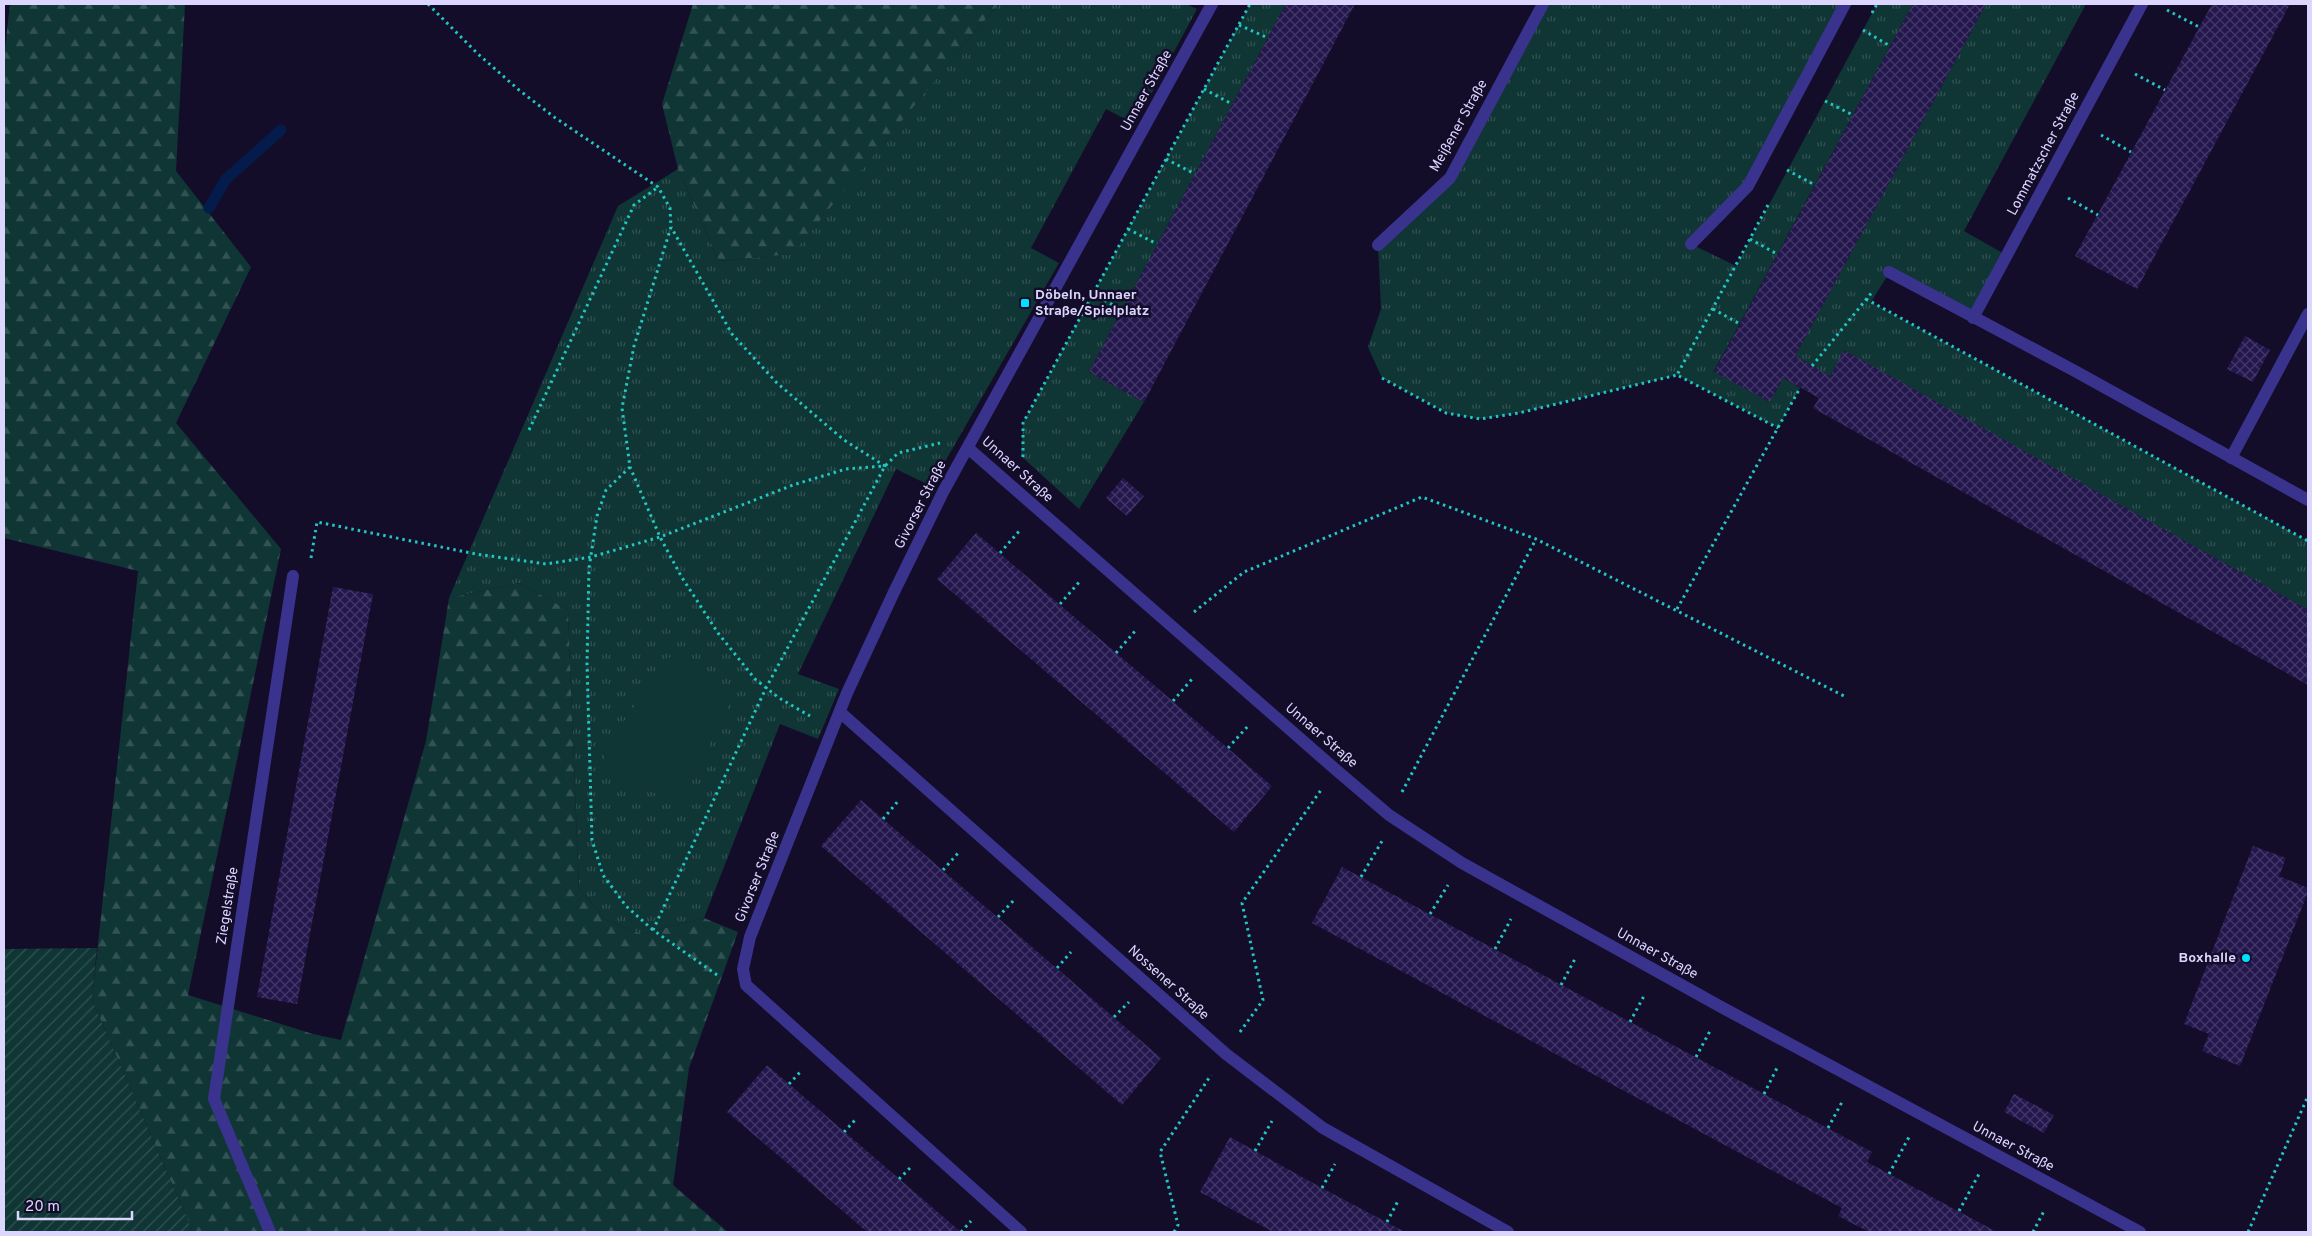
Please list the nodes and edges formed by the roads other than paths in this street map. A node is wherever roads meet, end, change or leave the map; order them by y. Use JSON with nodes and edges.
{"nodes":[{"id":1,"x":1212,"y":4,"type":"edge"},
{"id":2,"x":1543,"y":4,"type":"edge"},
{"id":3,"x":1845,"y":4,"type":"edge"},
{"id":4,"x":2142,"y":4,"type":"edge"},
{"id":5,"x":1691,"y":244,"type":"dead end"},
{"id":6,"x":1378,"y":245,"type":"dead end"},
{"id":7,"x":1889,"y":272,"type":"road end"},
{"id":8,"x":2308,"y":314,"type":"edge"},
{"id":9,"x":1973,"y":318,"type":"junction"},
{"id":10,"x":968,"y":448,"type":"junction"},
{"id":11,"x":2231,"y":458,"type":"junction"},
{"id":12,"x":2308,"y":500,"type":"edge"},
{"id":13,"x":293,"y":576,"type":"road end"},
{"id":14,"x":840,"y":713,"type":"junction"},
{"id":15,"x":270,"y":1232,"type":"edge"},
{"id":16,"x":1021,"y":1232,"type":"edge"},
{"id":17,"x":1508,"y":1232,"type":"edge"},
{"id":18,"x":2140,"y":1232,"type":"edge"}],
"edges":[{"from":1,"to":10,"type":"street","name":"Unnaer Straße"},
{"from":2,"to":6,"type":"street","name":"Meißener Straße"},
{"from":3,"to":5,"type":"street"},
{"from":4,"to":9,"type":"street","name":"Lommatzscher Straße"},
{"from":7,"to":9,"type":"street"},
{"from":8,"to":11,"type":"street"},
{"from":9,"to":11,"type":"street"},
{"from":10,"to":14,"type":"street","name":"Givorser Straße"},
{"from":10,"to":18,"type":"street","name":"Unnaer Straße"},
{"from":11,"to":12,"type":"street"},
{"from":13,"to":15,"type":"street","name":"Ziegelstraße"},
{"from":14,"to":16,"type":"street","name":"Givorser Straße"},
{"from":14,"to":17,"type":"street","name":"Nossener Straße"}]}
